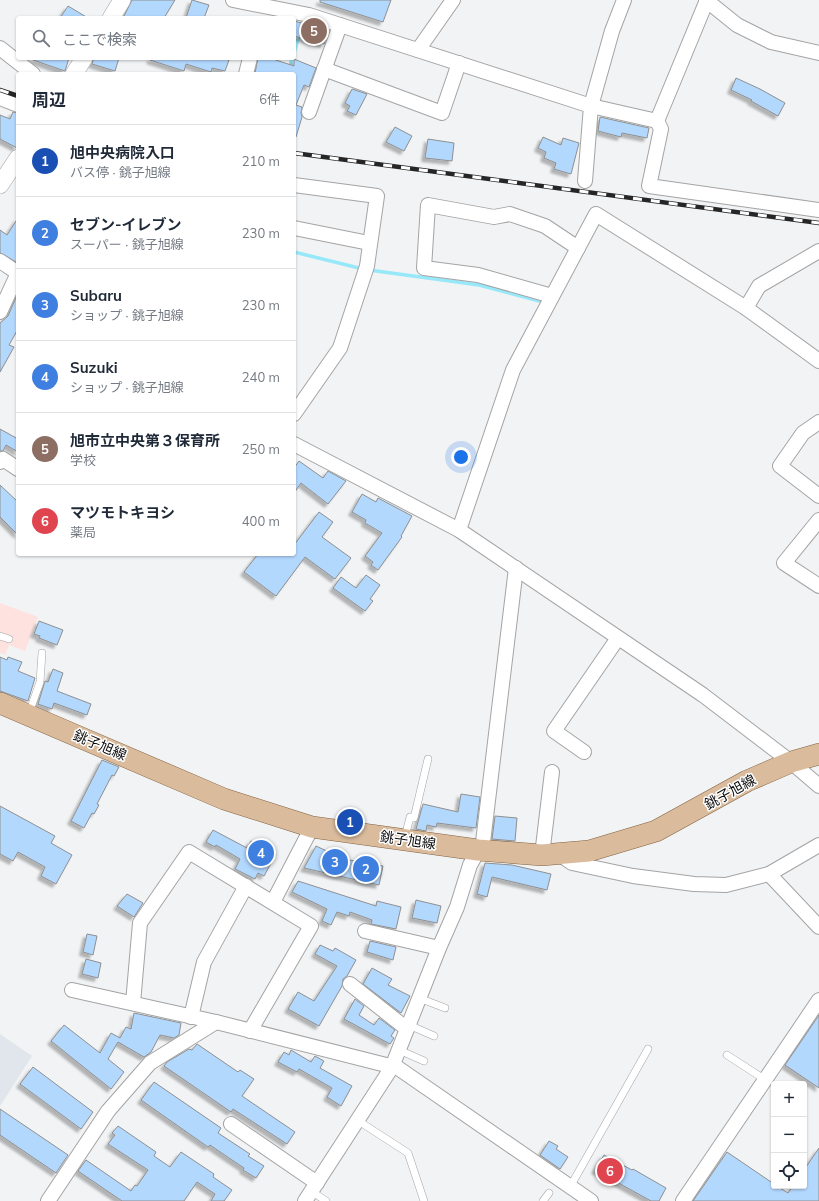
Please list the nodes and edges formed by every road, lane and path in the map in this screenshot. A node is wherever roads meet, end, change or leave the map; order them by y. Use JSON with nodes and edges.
{"nodes":[{"id":1,"x":122,"y":0,"type":"edge"},
{"id":2,"x":233,"y":0,"type":"edge"},
{"id":3,"x":453,"y":0,"type":"edge"},
{"id":4,"x":624,"y":0,"type":"edge"},
{"id":5,"x":707,"y":0,"type":"edge"},
{"id":6,"x":261,"y":12,"type":"edge"},
{"id":7,"x":112,"y":16,"type":"edge"},
{"id":8,"x":340,"y":25,"type":"junction"},
{"id":9,"x":0,"y":48,"type":"edge"},
{"id":10,"x":418,"y":50,"type":"junction"},
{"id":11,"x":819,"y":53,"type":"edge"},
{"id":12,"x":83,"y":60,"type":"edge"},
{"id":13,"x":250,"y":60,"type":"edge"},
{"id":14,"x":458,"y":63,"type":"junction"},
{"id":15,"x":324,"y":69,"type":"junction"},
{"id":16,"x":30,"y":72,"type":"edge"},
{"id":17,"x":75,"y":72,"type":"edge"},
{"id":18,"x":246,"y":72,"type":"edge"},
{"id":19,"x":0,"y":98,"type":"edge"},
{"id":20,"x":16,"y":104,"type":"edge"},
{"id":21,"x":591,"y":106,"type":"junction"},
{"id":22,"x":309,"y":112,"type":"dead end"},
{"id":23,"x":657,"y":121,"type":"junction"},
{"id":24,"x":16,"y":161,"type":"edge"},
{"id":25,"x":585,"y":181,"type":"dead end"},
{"id":26,"x":296,"y":184,"type":"edge"},
{"id":27,"x":0,"y":185,"type":"edge"},
{"id":28,"x":819,"y":210,"type":"edge"},
{"id":29,"x":296,"y":228,"type":"edge"},
{"id":30,"x":369,"y":242,"type":"junction"},
{"id":31,"x":578,"y":248,"type":"junction"},
{"id":32,"x":819,"y":251,"type":"edge"},
{"id":33,"x":0,"y":261,"type":"edge"},
{"id":34,"x":16,"y":272,"type":"edge"},
{"id":35,"x":16,"y":277,"type":"edge"},
{"id":36,"x":552,"y":296,"type":"junction"},
{"id":37,"x":746,"y":308,"type":"junction"},
{"id":38,"x":0,"y":312,"type":"edge"},
{"id":39,"x":819,"y":361,"type":"edge"},
{"id":40,"x":296,"y":411,"type":"edge"},
{"id":41,"x":819,"y":422,"type":"edge"},
{"id":42,"x":296,"y":445,"type":"edge"},
{"id":43,"x":0,"y":462,"type":"edge"},
{"id":44,"x":16,"y":468,"type":"edge"},
{"id":45,"x":819,"y":496,"type":"edge"},
{"id":46,"x":819,"y":520,"type":"edge"},
{"id":47,"x":459,"y":530,"type":"junction"},
{"id":48,"x":516,"y":568,"type":"junction"},
{"id":49,"x":819,"y":586,"type":"edge"},
{"id":50,"x":0,"y":636,"type":"edge"},
{"id":51,"x":618,"y":638,"type":"junction"},
{"id":52,"x":9,"y":639,"type":"dead end"},
{"id":53,"x":42,"y":653,"type":"dead end"},
{"id":54,"x":0,"y":703,"type":"edge"},
{"id":55,"x":29,"y":714,"type":"junction"},
{"id":56,"x":584,"y":752,"type":"dead end"},
{"id":57,"x":819,"y":754,"type":"edge"},
{"id":58,"x":428,"y":759,"type":"dead end"},
{"id":59,"x":791,"y":762,"type":"junction"},
{"id":60,"x":552,"y":772,"type":"dead end"},
{"id":61,"x":819,"y":786,"type":"edge"},
{"id":62,"x":312,"y":827,"type":"junction"},
{"id":63,"x":405,"y":839,"type":"junction"},
{"id":64,"x":819,"y":845,"type":"edge"},
{"id":65,"x":478,"y":850,"type":"junction"},
{"id":66,"x":551,"y":855,"type":"junction"},
{"id":67,"x":769,"y":874,"type":"junction"},
{"id":68,"x":246,"y":886,"type":"junction"},
{"id":69,"x":273,"y":902,"type":"junction"},
{"id":70,"x":819,"y":927,"type":"edge"},
{"id":71,"x":365,"y":931,"type":"dead end"},
{"id":72,"x":439,"y":948,"type":"junction"},
{"id":73,"x":350,"y":984,"type":"dead end"},
{"id":74,"x":72,"y":990,"type":"dead end"},
{"id":75,"x":419,"y":998,"type":"junction"},
{"id":76,"x":819,"y":1000,"type":"edge"},
{"id":77,"x":133,"y":1004,"type":"junction"},
{"id":78,"x":445,"y":1008,"type":"dead end"},
{"id":79,"x":191,"y":1017,"type":"junction"},
{"id":80,"x":216,"y":1022,"type":"junction"},
{"id":81,"x":408,"y":1027,"type":"junction"},
{"id":82,"x":250,"y":1031,"type":"junction"},
{"id":83,"x":434,"y":1036,"type":"dead end"},
{"id":84,"x":648,"y":1048,"type":"dead end"},
{"id":85,"x":399,"y":1050,"type":"junction"},
{"id":86,"x":727,"y":1055,"type":"dead end"},
{"id":87,"x":424,"y":1061,"type":"dead end"},
{"id":88,"x":392,"y":1067,"type":"junction"},
{"id":89,"x":764,"y":1079,"type":"junction"},
{"id":90,"x":357,"y":1120,"type":"junction"},
{"id":91,"x":231,"y":1124,"type":"dead end"},
{"id":92,"x":570,"y":1187,"type":"junction"},
{"id":93,"x":311,"y":1192,"type":"edge"},
{"id":94,"x":549,"y":1193,"type":"dead end"},
{"id":95,"x":48,"y":1201,"type":"edge"},
{"id":96,"x":326,"y":1201,"type":"edge"},
{"id":97,"x":424,"y":1201,"type":"edge"},
{"id":98,"x":543,"y":1201,"type":"edge"},
{"id":99,"x":590,"y":1201,"type":"edge"},
{"id":100,"x":683,"y":1201,"type":"edge"}],
"edges":[{"from":1,"to":7,"type":"street"},
{"from":2,"to":6,"type":"street"},
{"from":3,"to":10,"type":"street"},
{"from":4,"to":21,"type":"street"},
{"from":5,"to":11,"type":"street"},
{"from":5,"to":23,"type":"street"},
{"from":6,"to":8,"type":"street"},
{"from":8,"to":10,"type":"street"},
{"from":8,"to":15,"type":"street"},
{"from":9,"to":16,"type":"street"},
{"from":10,"to":14,"type":"street"},
{"from":12,"to":17,"type":"street"},
{"from":13,"to":18,"type":"street"},
{"from":14,"to":15,"type":"street"},
{"from":14,"to":21,"type":"street"},
{"from":15,"to":22,"type":"street"},
{"from":19,"to":20,"type":"street"},
{"from":21,"to":23,"type":"street"},
{"from":21,"to":25,"type":"street"},
{"from":23,"to":28,"type":"street"},
{"from":24,"to":27,"type":"street"},
{"from":26,"to":30,"type":"street"},
{"from":29,"to":30,"type":"street"},
{"from":30,"to":40,"type":"street"},
{"from":31,"to":36,"type":"street"},
{"from":31,"to":36,"type":"street"},
{"from":31,"to":37,"type":"street"},
{"from":32,"to":37,"type":"street"},
{"from":33,"to":34,"type":"street"},
{"from":35,"to":38,"type":"street"},
{"from":36,"to":47,"type":"street"},
{"from":37,"to":39,"type":"street"},
{"from":41,"to":45,"type":"street"},
{"from":42,"to":47,"type":"street"},
{"from":43,"to":44,"type":"street"},
{"from":46,"to":49,"type":"street"},
{"from":47,"to":48,"type":"street"},
{"from":48,"to":51,"type":"street"},
{"from":48,"to":65,"type":"street"},
{"from":50,"to":52,"type":"lane"},
{"from":51,"to":56,"type":"street"},
{"from":51,"to":59,"type":"street"},
{"from":53,"to":55,"type":"lane"},
{"from":54,"to":55,"type":"main road","name":"銚子旭線"},
{"from":55,"to":62,"type":"main road","name":"銚子旭線"},
{"from":57,"to":59,"type":"main road","name":"銚子旭線"},
{"from":58,"to":63,"type":"lane"},
{"from":59,"to":61,"type":"street"},
{"from":59,"to":66,"type":"main road","name":"銚子旭線"},
{"from":60,"to":66,"type":"street"},
{"from":62,"to":63,"type":"main road","name":"銚子旭線"},
{"from":62,"to":69,"type":"street"},
{"from":63,"to":65,"type":"main road","name":"銚子旭線"},
{"from":64,"to":67,"type":"street"},
{"from":65,"to":66,"type":"main road","name":"銚子旭線"},
{"from":65,"to":72,"type":"street"},
{"from":66,"to":67,"type":"street"},
{"from":67,"to":70,"type":"street"},
{"from":68,"to":69,"type":"street"},
{"from":68,"to":77,"type":"street"},
{"from":68,"to":79,"type":"street"},
{"from":69,"to":82,"type":"street"},
{"from":71,"to":72,"type":"street"},
{"from":72,"to":75,"type":"street"},
{"from":73,"to":81,"type":"street"},
{"from":74,"to":77,"type":"street"},
{"from":75,"to":78,"type":"lane"},
{"from":75,"to":81,"type":"street"},
{"from":76,"to":89,"type":"street"},
{"from":77,"to":79,"type":"street"},
{"from":79,"to":80,"type":"street"},
{"from":80,"to":82,"type":"street"},
{"from":80,"to":95,"type":"street"},
{"from":81,"to":83,"type":"lane"},
{"from":81,"to":85,"type":"street"},
{"from":82,"to":88,"type":"street"},
{"from":84,"to":92,"type":"lane"},
{"from":85,"to":87,"type":"lane"},
{"from":85,"to":88,"type":"street"},
{"from":86,"to":89,"type":"lane"},
{"from":88,"to":90,"type":"street"},
{"from":88,"to":92,"type":"street"},
{"from":89,"to":100,"type":"street"},
{"from":90,"to":93,"type":"street"},
{"from":90,"to":97,"type":"lane"},
{"from":91,"to":93,"type":"street"},
{"from":92,"to":99,"type":"street"},
{"from":93,"to":96,"type":"lane"},
{"from":94,"to":98,"type":"lane"}]}
